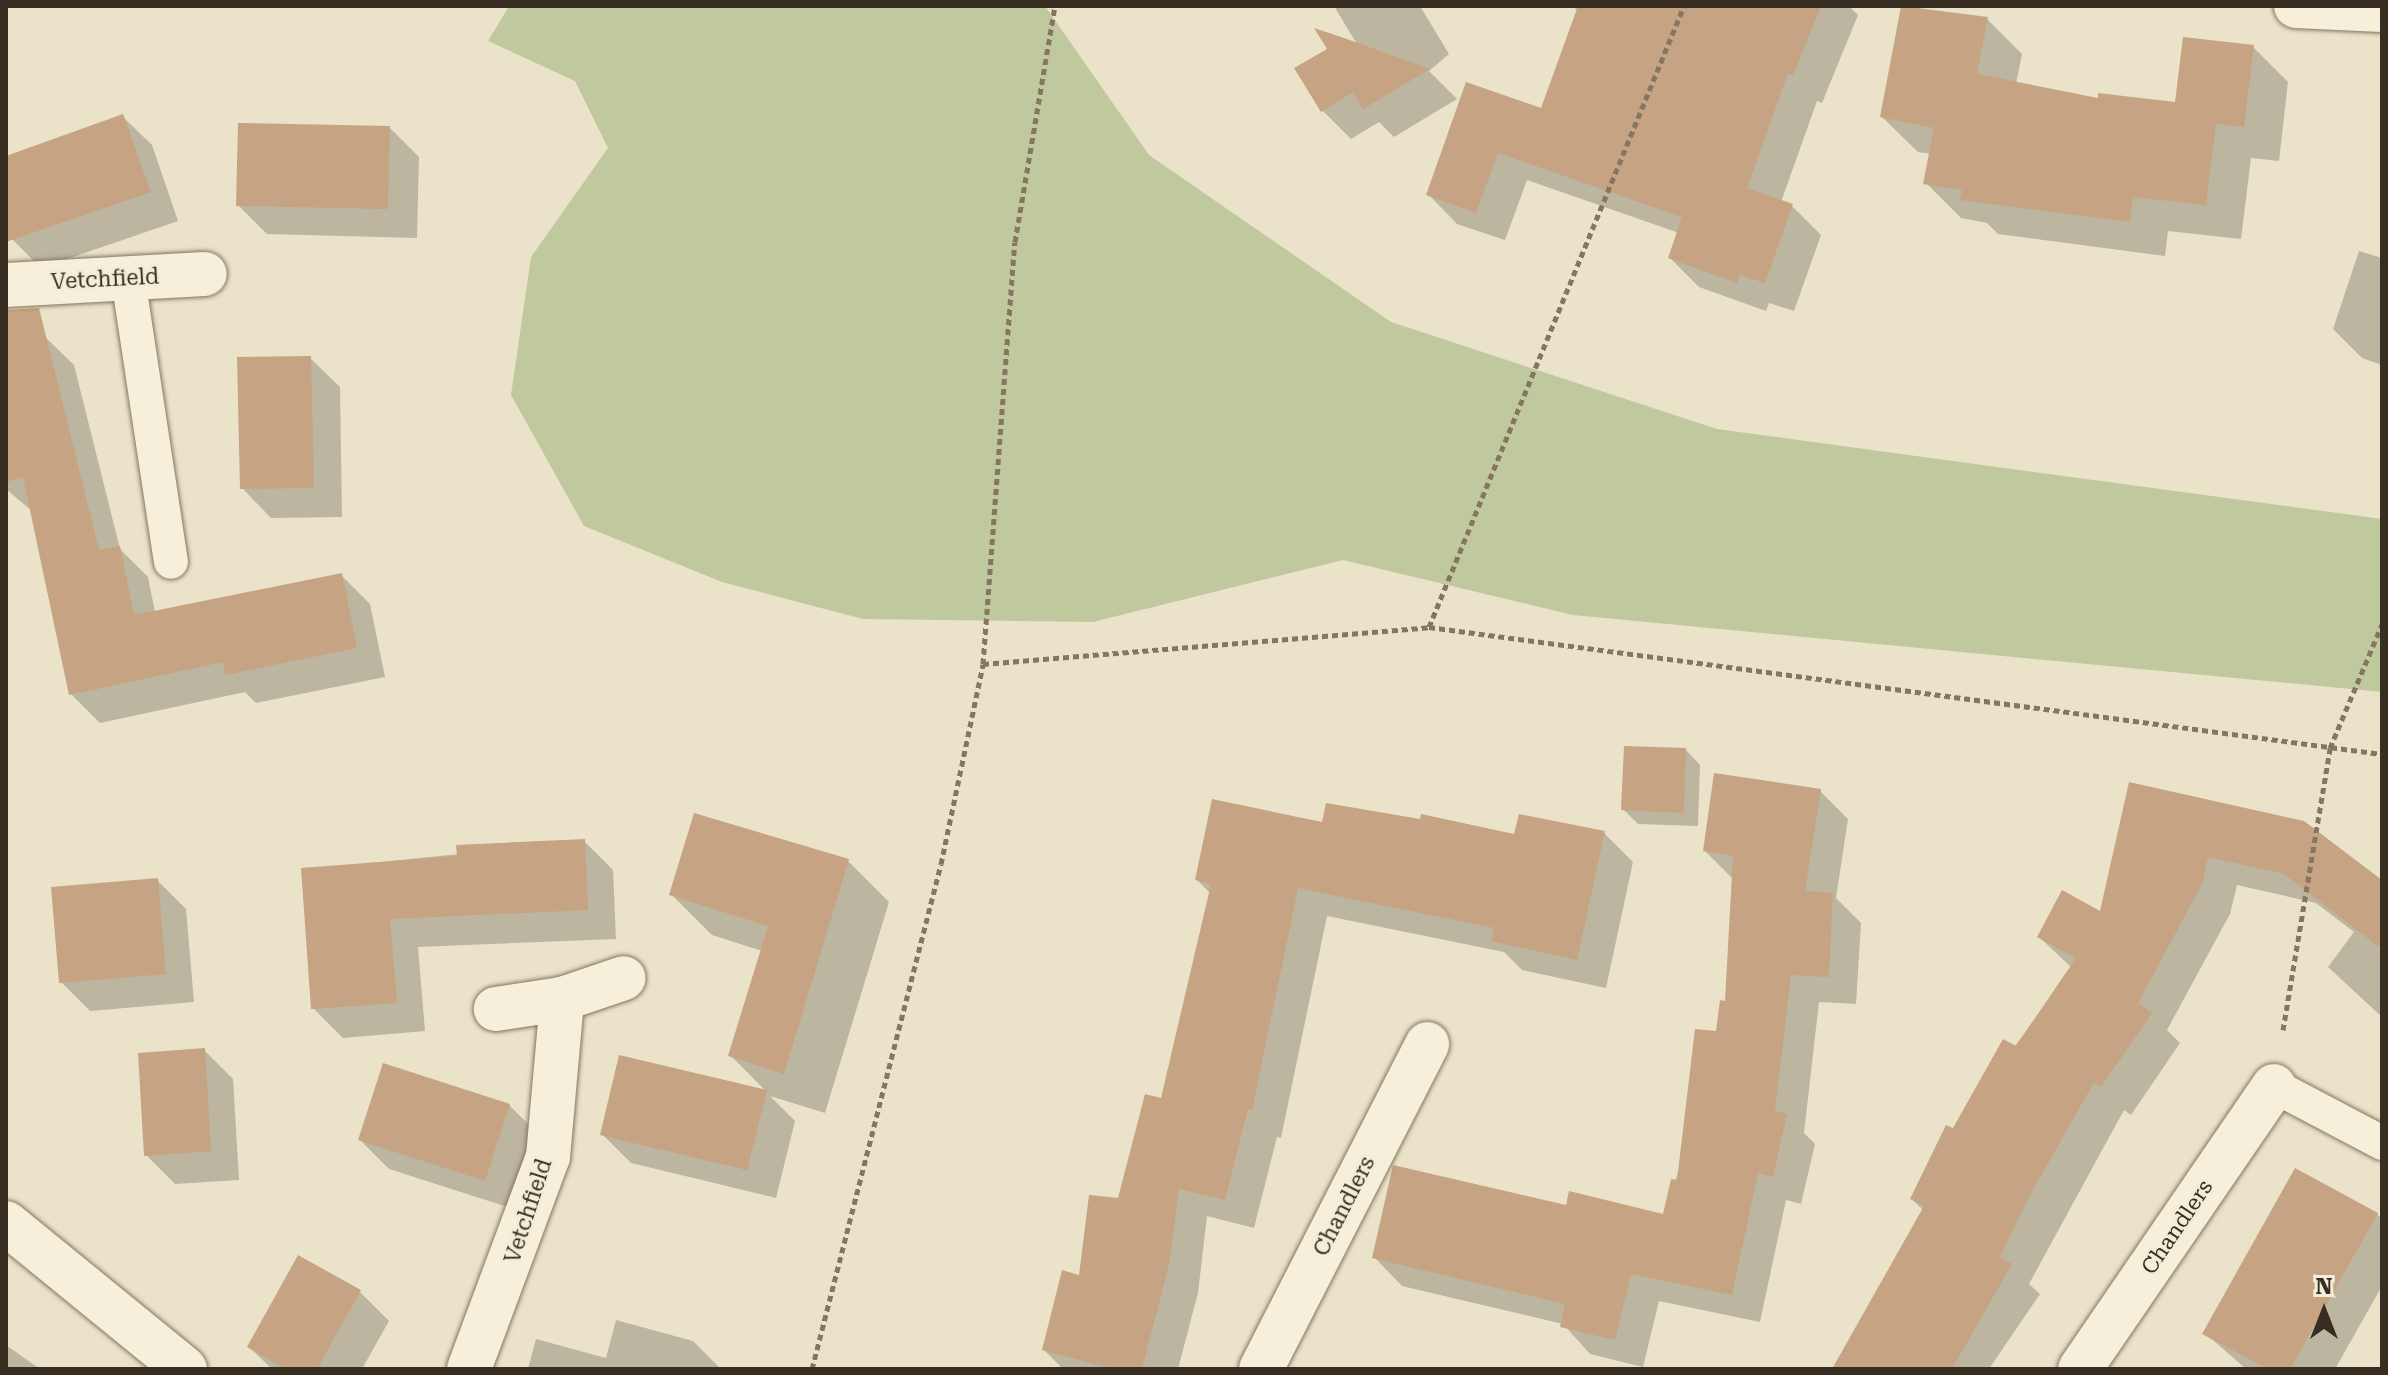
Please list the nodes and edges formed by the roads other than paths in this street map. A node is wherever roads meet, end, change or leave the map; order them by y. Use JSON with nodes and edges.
{"nodes":[{"id":1,"x":2296,"y":6,"type":"edge"},
{"id":2,"x":2382,"y":10,"type":"edge"},
{"id":3,"x":205,"y":274,"type":"dead end"},
{"id":4,"x":128,"y":278,"type":"junction"},
{"id":5,"x":6,"y":285,"type":"edge"},
{"id":6,"x":171,"y":562,"type":"dead end"},
{"id":7,"x":624,"y":978,"type":"dead end"},
{"id":8,"x":562,"y":999,"type":"junction"},
{"id":9,"x":496,"y":1009,"type":"dead end"},
{"id":10,"x":1427,"y":1044,"type":"dead end"},
{"id":11,"x":2274,"y":1086,"type":"joint"},
{"id":12,"x":2382,"y":1143,"type":"edge"},
{"id":13,"x":6,"y":1223,"type":"edge"},
{"id":14,"x":185,"y":1369,"type":"edge"},
{"id":15,"x":469,"y":1369,"type":"edge"},
{"id":16,"x":1261,"y":1369,"type":"edge"},
{"id":17,"x":2080,"y":1369,"type":"edge"}],
"edges":[{"from":1,"to":2,"type":"street"},
{"from":3,"to":4,"type":"street","name":"Vetchfield"},
{"from":4,"to":5,"type":"street","name":"Vetchfield"},
{"from":4,"to":6,"type":"lane"},
{"from":7,"to":8,"type":"street"},
{"from":8,"to":9,"type":"street"},
{"from":8,"to":15,"type":"street","name":"Vetchfield"},
{"from":10,"to":16,"type":"street","name":"Chandlers"},
{"from":11,"to":12,"type":"lane"},
{"from":11,"to":17,"type":"street","name":"Chandlers"},
{"from":13,"to":14,"type":"street"}]}
